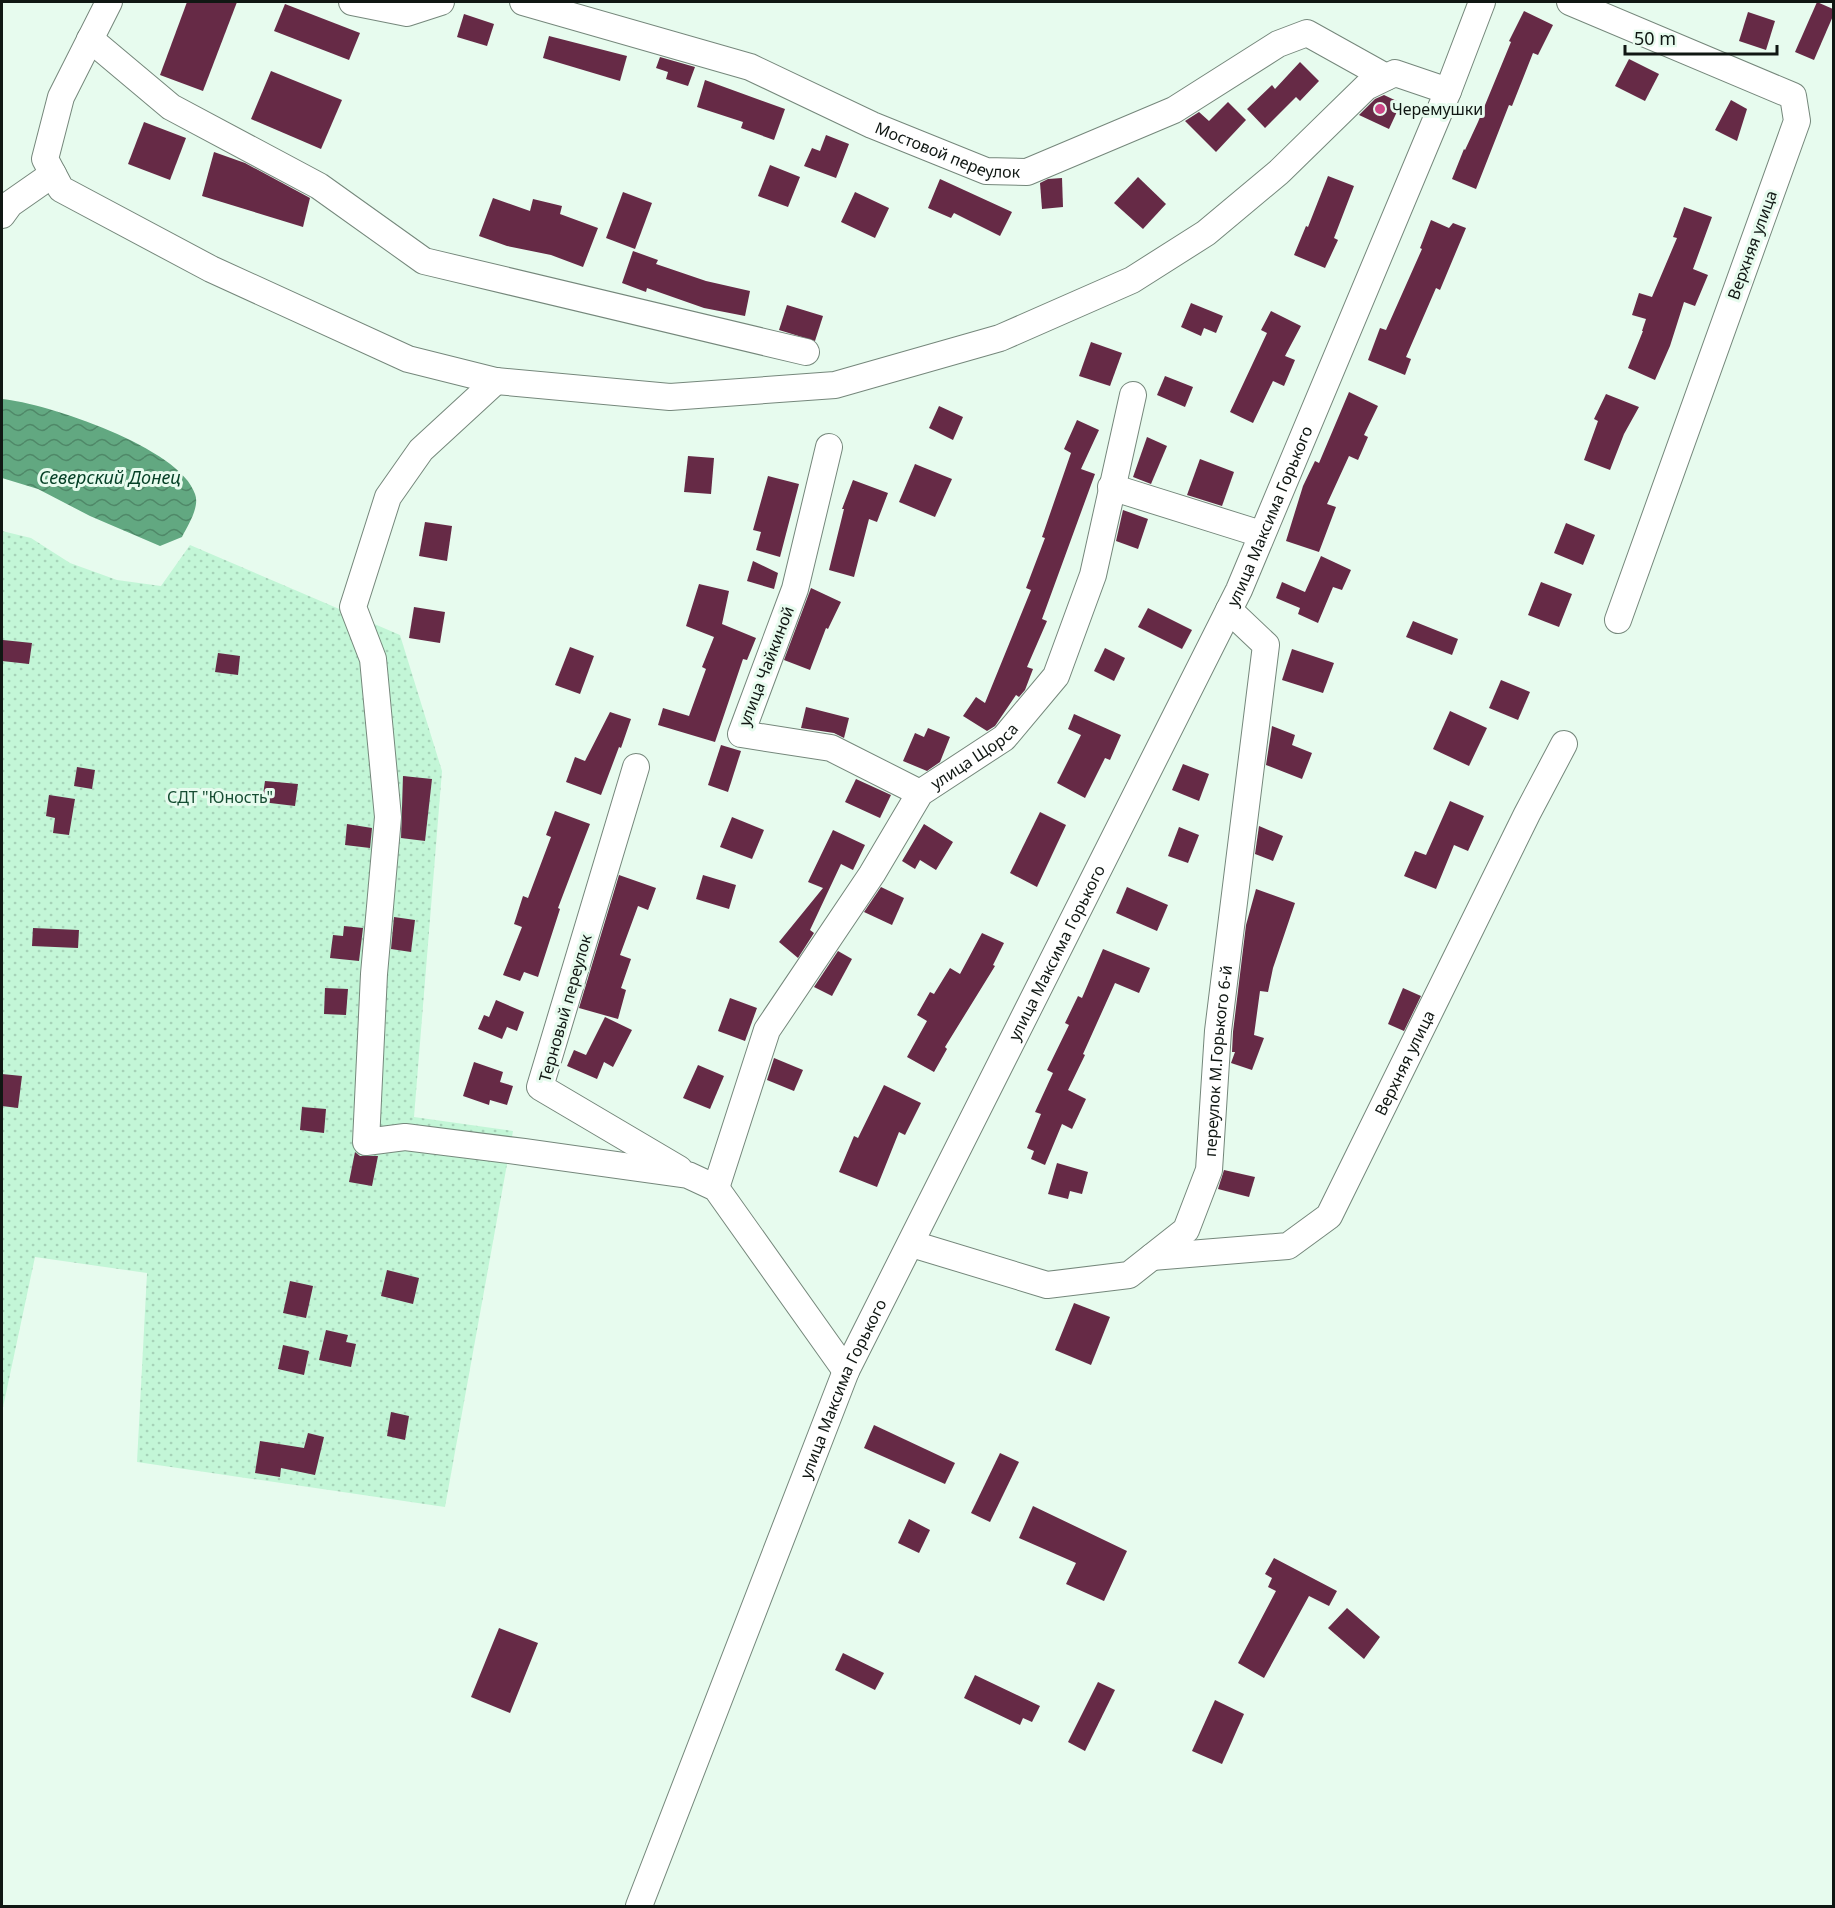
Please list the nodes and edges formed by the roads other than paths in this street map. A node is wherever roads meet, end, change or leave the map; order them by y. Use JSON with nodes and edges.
{"nodes":[{"id":1,"x":109,"y":2,"type":"edge"},
{"id":2,"x":352,"y":2,"type":"edge"},
{"id":3,"x":441,"y":2,"type":"edge"},
{"id":4,"x":523,"y":2,"type":"edge"},
{"id":5,"x":1482,"y":2,"type":"edge"},
{"id":6,"x":1570,"y":2,"type":"edge"},
{"id":7,"x":90,"y":39,"type":"junction"},
{"id":8,"x":1386,"y":77,"type":"junction"},
{"id":9,"x":1448,"y":91,"type":"junction"},
{"id":10,"x":49,"y":167,"type":"junction"},
{"id":11,"x":2,"y":214,"type":"edge"},
{"id":12,"x":806,"y":352,"type":"dead end"},
{"id":13,"x":496,"y":381,"type":"junction"},
{"id":14,"x":1133,"y":395,"type":"dead end"},
{"id":15,"x":829,"y":447,"type":"dead end"},
{"id":16,"x":1112,"y":487,"type":"junction"},
{"id":17,"x":1261,"y":534,"type":"junction"},
{"id":18,"x":1229,"y":610,"type":"junction"},
{"id":19,"x":1618,"y":620,"type":"dead end"},
{"id":20,"x":1564,"y":744,"type":"dead end"},
{"id":21,"x":636,"y":767,"type":"dead end"},
{"id":22,"x":920,"y":793,"type":"junction"},
{"id":23,"x":688,"y":1175,"type":"junction"},
{"id":24,"x":716,"y":1188,"type":"junction"},
{"id":25,"x":912,"y":1244,"type":"junction"},
{"id":26,"x":1152,"y":1257,"type":"junction"},
{"id":27,"x":846,"y":1371,"type":"junction"},
{"id":28,"x":639,"y":1906,"type":"edge"}],
"edges":[{"from":1,"to":7,"type":"street"},
{"from":2,"to":3,"type":"street"},
{"from":4,"to":8,"type":"street","name":"Мостовой переулок"},
{"from":5,"to":9,"type":"street","name":"улица Максима Горького"},
{"from":6,"to":19,"type":"street","name":"Верхняя улица"},
{"from":7,"to":10,"type":"street"},
{"from":7,"to":12,"type":"street"},
{"from":8,"to":9,"type":"street"},
{"from":8,"to":13,"type":"street"},
{"from":9,"to":17,"type":"street","name":"улица Максима Горького"},
{"from":10,"to":11,"type":"street"},
{"from":10,"to":13,"type":"street"},
{"from":13,"to":23,"type":"street"},
{"from":14,"to":16,"type":"street","name":"улица Щорса"},
{"from":15,"to":22,"type":"street","name":"улица Чайкиной"},
{"from":16,"to":17,"type":"street"},
{"from":16,"to":22,"type":"street","name":"улица Щорса"},
{"from":17,"to":18,"type":"street","name":"улица Максима Горького"},
{"from":18,"to":25,"type":"street","name":"улица Максима Горького"},
{"from":18,"to":26,"type":"street","name":"переулок М.Горького 6-й"},
{"from":20,"to":26,"type":"street","name":"Верхняя улица"},
{"from":21,"to":23,"type":"street","name":"Терновый переулок"},
{"from":22,"to":24,"type":"street","name":"улица Щорса"},
{"from":23,"to":24,"type":"street"},
{"from":24,"to":27,"type":"street"},
{"from":25,"to":26,"type":"street","name":"переулок М.Горького 6-й"},
{"from":25,"to":27,"type":"street","name":"улица Максима Горького"},
{"from":27,"to":28,"type":"street","name":"улица Максима Горького"}]}
